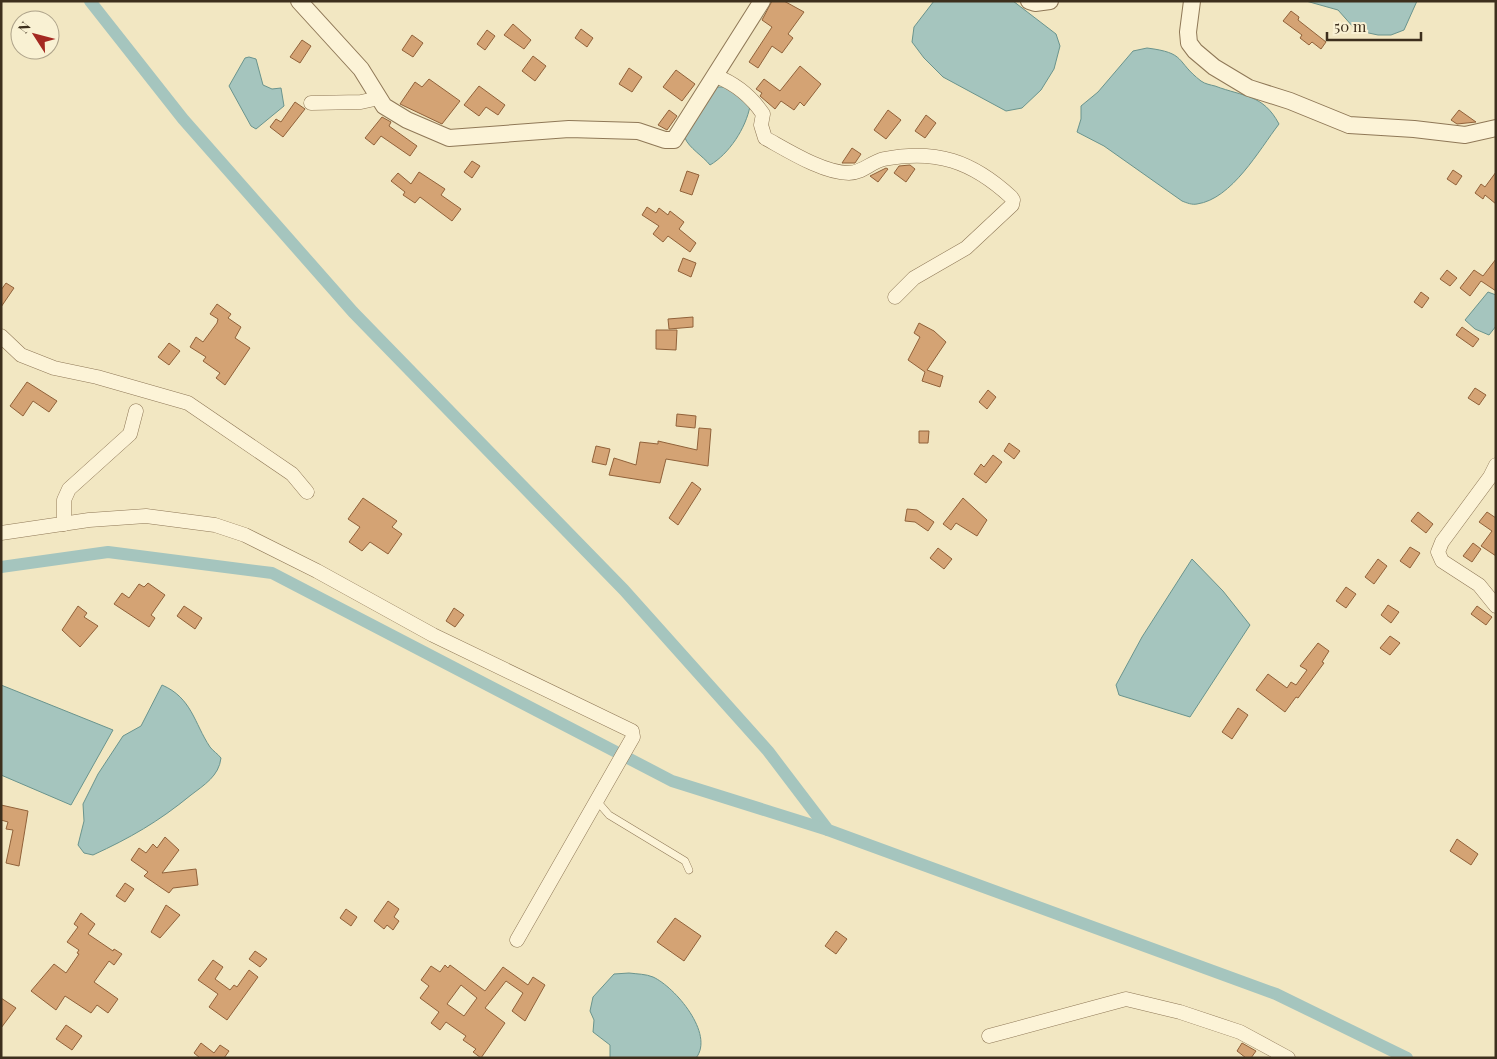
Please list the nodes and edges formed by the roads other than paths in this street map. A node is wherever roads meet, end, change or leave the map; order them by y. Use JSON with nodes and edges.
{"nodes":[{"id":1,"x":299,"y":1,"type":"edge"},
{"id":2,"x":762,"y":1,"type":"edge"},
{"id":3,"x":1029,"y":1,"type":"edge"},
{"id":4,"x":1050,"y":1,"type":"edge"},
{"id":5,"x":1192,"y":1,"type":"edge"},
{"id":6,"x":716,"y":76,"type":"junction"},
{"id":7,"x":379,"y":98,"type":"junction"},
{"id":8,"x":311,"y":103,"type":"dead end"},
{"id":9,"x":1496,"y":128,"type":"edge"},
{"id":10,"x":895,"y":297,"type":"dead end"},
{"id":11,"x":1,"y":336,"type":"edge"},
{"id":12,"x":136,"y":411,"type":"dead end"},
{"id":13,"x":1496,"y":465,"type":"edge"},
{"id":14,"x":307,"y":492,"type":"dead end"},
{"id":15,"x":64,"y":524,"type":"junction"},
{"id":16,"x":1,"y":533,"type":"edge"},
{"id":17,"x":1496,"y":606,"type":"edge"},
{"id":18,"x":597,"y":801,"type":"junction"},
{"id":19,"x":689,"y":870,"type":"dead end"},
{"id":20,"x":517,"y":940,"type":"dead end"},
{"id":21,"x":989,"y":1036,"type":"dead end"},
{"id":22,"x":1288,"y":1058,"type":"edge"}],
"edges":[{"from":1,"to":7,"type":"street"},
{"from":2,"to":6,"type":"street"},
{"from":3,"to":4,"type":"street"},
{"from":5,"to":9,"type":"street"},
{"from":6,"to":7,"type":"street"},
{"from":6,"to":10,"type":"street"},
{"from":7,"to":8,"type":"street"},
{"from":11,"to":14,"type":"street"},
{"from":12,"to":15,"type":"street"},
{"from":13,"to":17,"type":"street"},
{"from":15,"to":16,"type":"street"},
{"from":15,"to":18,"type":"street"},
{"from":18,"to":19,"type":"lane"},
{"from":18,"to":20,"type":"street"},
{"from":21,"to":22,"type":"street"}]}
